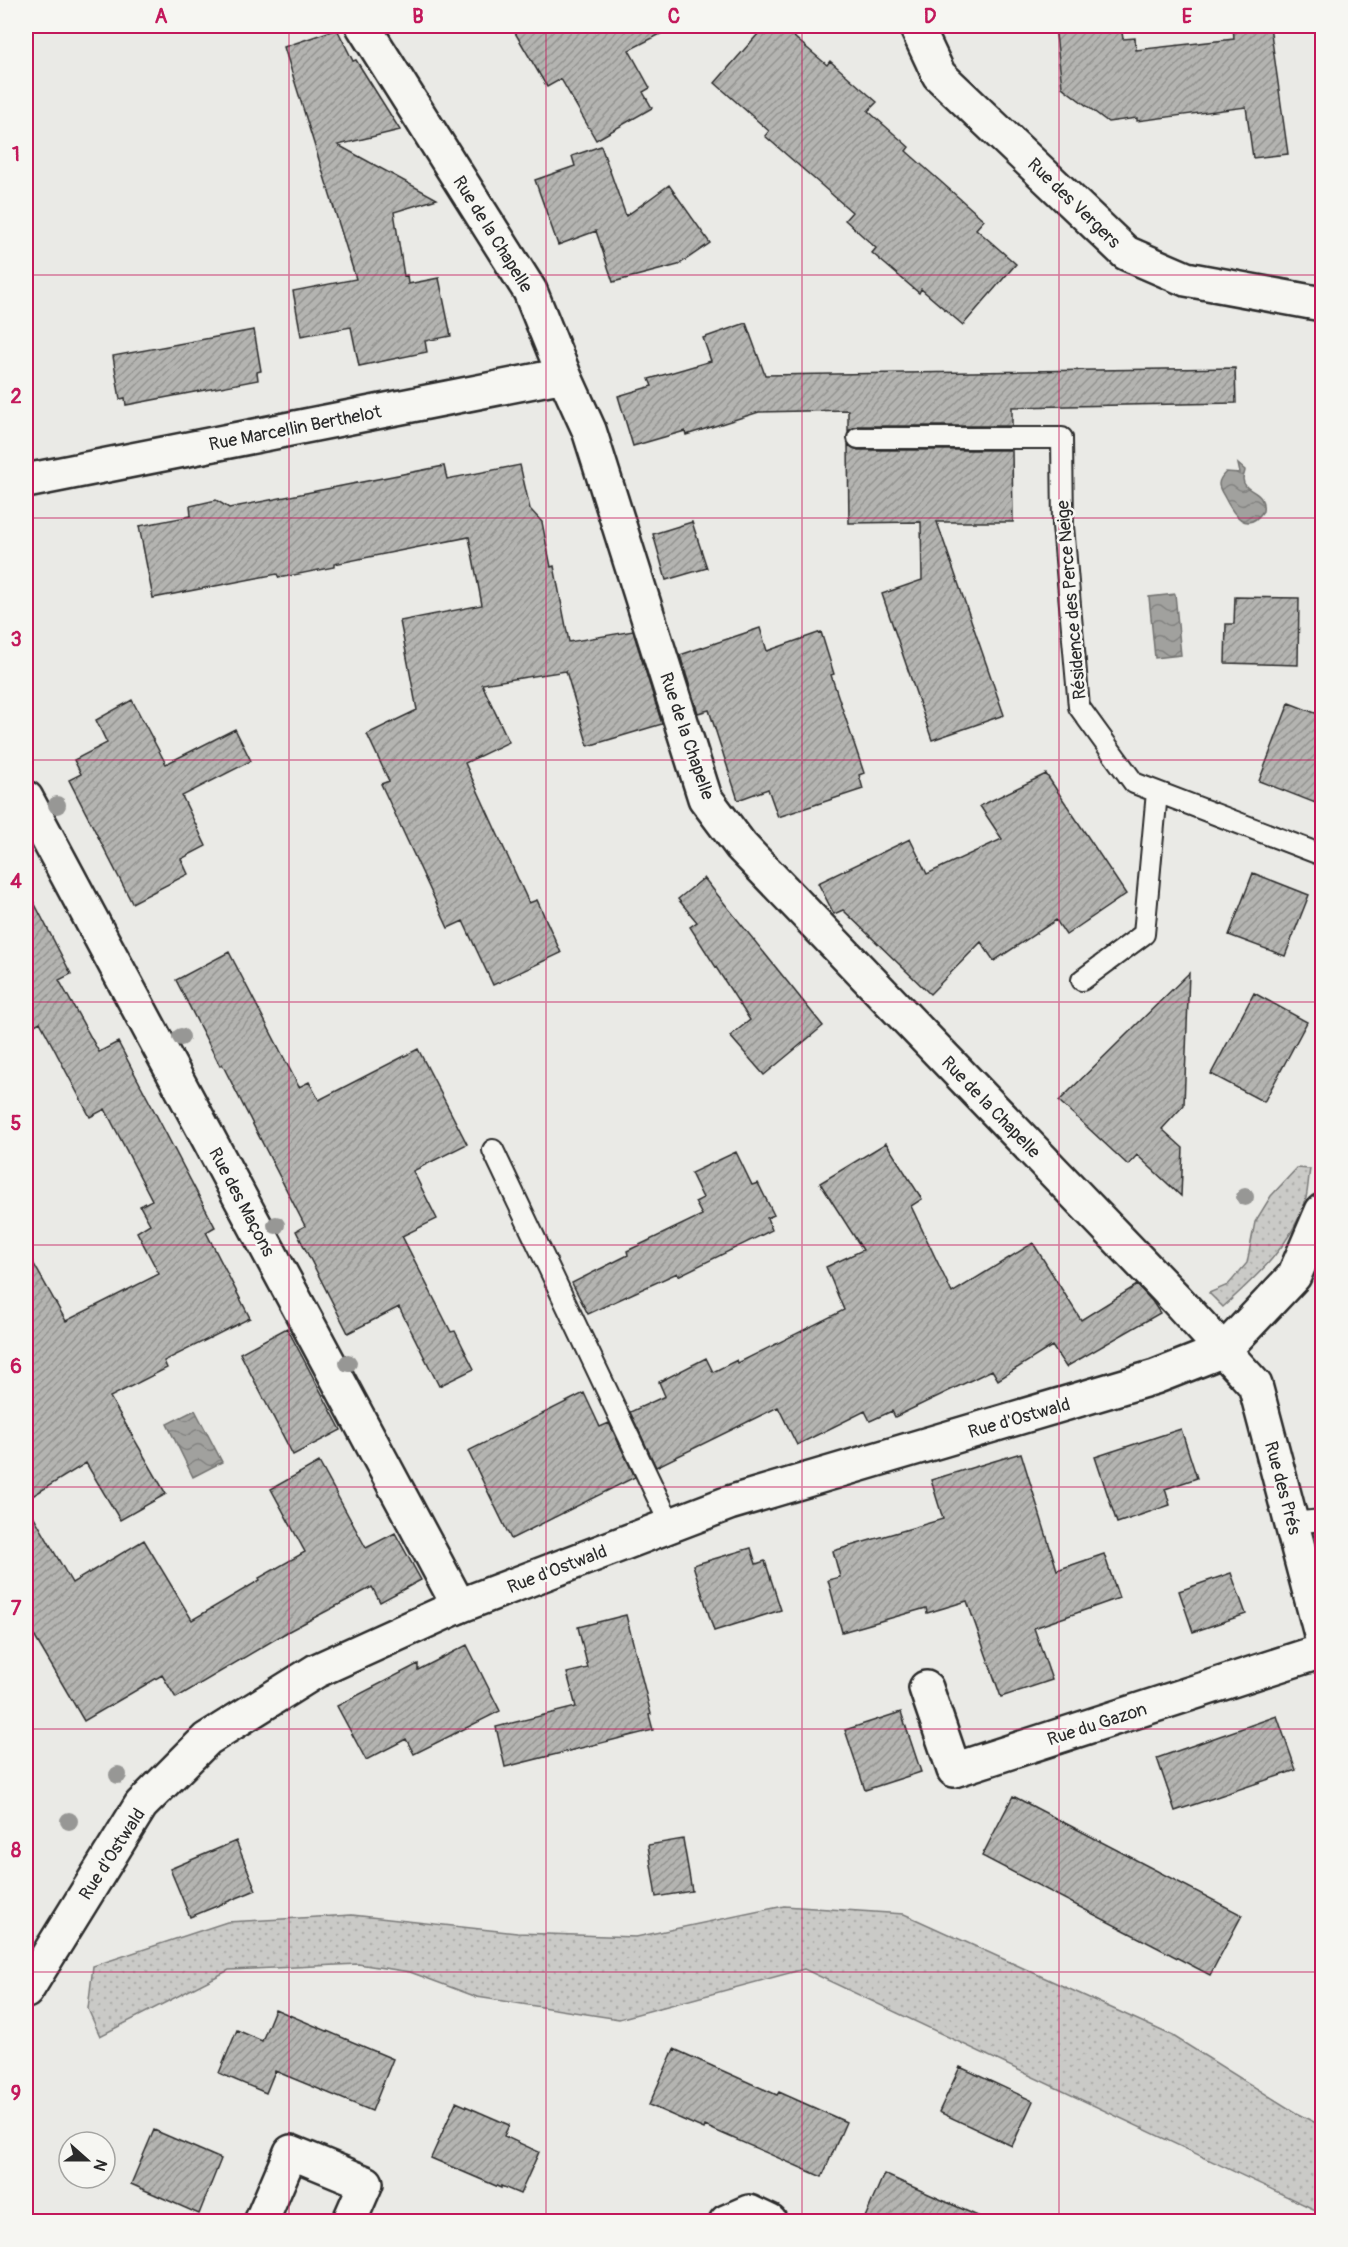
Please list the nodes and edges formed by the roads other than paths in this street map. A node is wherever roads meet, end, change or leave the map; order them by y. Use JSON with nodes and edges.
{"nodes":[{"id":1,"x":363,"y":26,"type":"edge"},
{"id":2,"x":916,"y":26,"type":"edge"},
{"id":3,"x":1323,"y":304,"type":"edge"},
{"id":4,"x":564,"y":375,"type":"junction"},
{"id":5,"x":858,"y":438,"type":"dead end"},
{"id":6,"x":26,"y":482,"type":"edge"},
{"id":7,"x":1157,"y":792,"type":"junction"},
{"id":8,"x":26,"y":798,"type":"edge"},
{"id":9,"x":1323,"y":855,"type":"edge"},
{"id":10,"x":1082,"y":980,"type":"dead end"},
{"id":11,"x":493,"y":1150,"type":"dead end"},
{"id":12,"x":1323,"y":1211,"type":"edge"},
{"id":13,"x":1224,"y":1350,"type":"junction"},
{"id":14,"x":1307,"y":1522,"type":"edge"},
{"id":15,"x":671,"y":1526,"type":"junction"},
{"id":16,"x":459,"y":1606,"type":"junction"},
{"id":17,"x":1323,"y":1638,"type":"edge"},
{"id":18,"x":1323,"y":1650,"type":"edge"},
{"id":19,"x":926,"y":1688,"type":"dead end"},
{"id":20,"x":26,"y":1991,"type":"edge"},
{"id":21,"x":261,"y":2222,"type":"edge"},
{"id":22,"x":349,"y":2222,"type":"edge"},
{"id":23,"x":726,"y":2222,"type":"edge"},
{"id":24,"x":770,"y":2222,"type":"edge"}],
"edges":[{"from":1,"to":4,"type":"street","name":"Rue de la Chapelle"},
{"from":2,"to":3,"type":"street","name":"Rue des Vergers"},
{"from":4,"to":6,"type":"street","name":"Rue Marcellin Berthelot"},
{"from":4,"to":13,"type":"street","name":"Rue de la Chapelle"},
{"from":5,"to":7,"type":"lane","name":"Résidence des Perce Neige"},
{"from":7,"to":9,"type":"lane","name":"Résidence des Perce Neige"},
{"from":7,"to":10,"type":"lane"},
{"from":8,"to":16,"type":"street","name":"Rue des Maçons"},
{"from":11,"to":15,"type":"lane"},
{"from":12,"to":13,"type":"street"},
{"from":13,"to":14,"type":"street","name":"Rue des Prés"},
{"from":13,"to":15,"type":"street","name":"Rue d'Ostwald"},
{"from":14,"to":17,"type":"street","name":"Rue des Prés"},
{"from":15,"to":16,"type":"street","name":"Rue d'Ostwald"},
{"from":16,"to":20,"type":"street","name":"Rue d'Ostwald"},
{"from":18,"to":19,"type":"street","name":"Rue du Gazon"},
{"from":21,"to":22,"type":"street"},
{"from":23,"to":24,"type":"street"}]}
